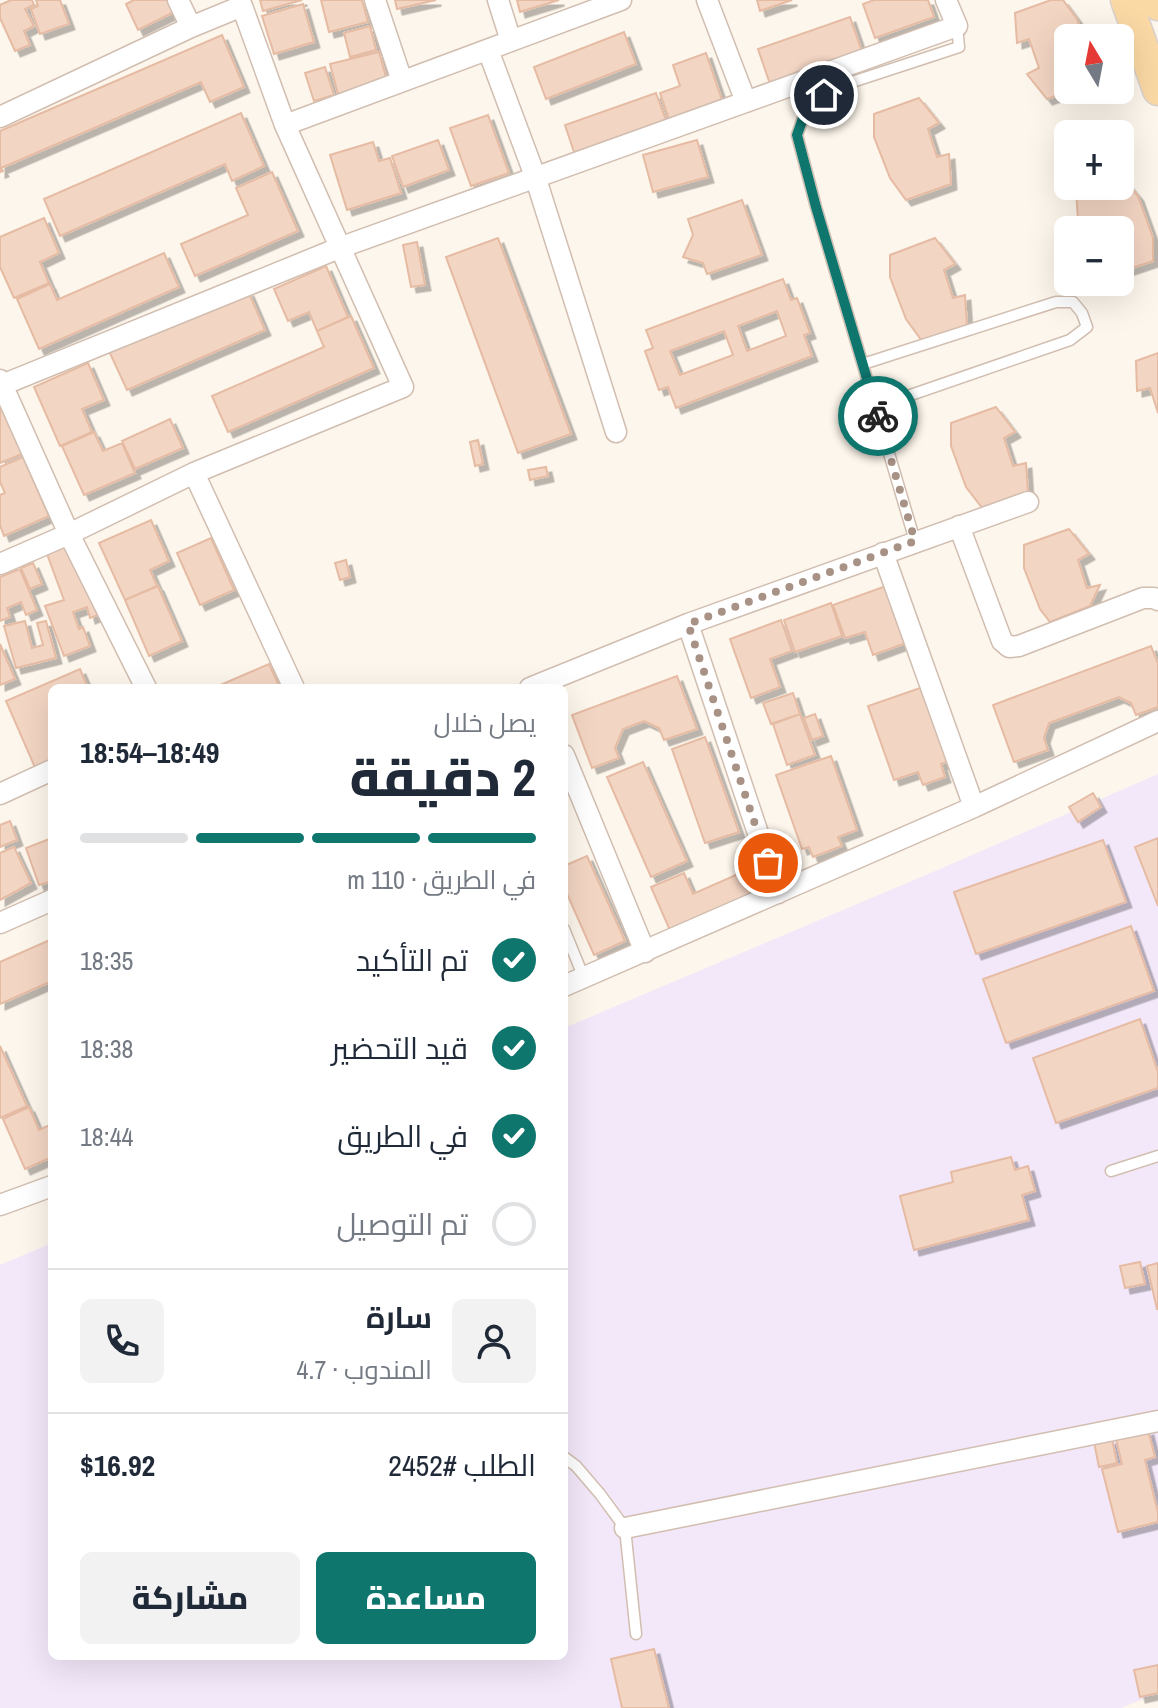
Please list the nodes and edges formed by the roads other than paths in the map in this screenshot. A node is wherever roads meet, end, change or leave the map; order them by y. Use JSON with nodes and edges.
{"nodes":[{"id":1,"x":178,"y":0,"type":"edge"},
{"id":2,"x":375,"y":0,"type":"edge"},
{"id":3,"x":498,"y":0,"type":"edge"},
{"id":4,"x":707,"y":0,"type":"edge"},
{"id":5,"x":946,"y":0,"type":"edge"},
{"id":6,"x":1126,"y":0,"type":"edge"},
{"id":7,"x":616,"y":1,"type":"edge"},
{"id":8,"x":241,"y":3,"type":"edge"},
{"id":9,"x":957,"y":26,"type":"junction"},
{"id":10,"x":191,"y":27,"type":"junction"},
{"id":11,"x":511,"y":41,"type":"junction"},
{"id":12,"x":488,"y":50,"type":"junction"},
{"id":13,"x":402,"y":81,"type":"junction"},
{"id":14,"x":1158,"y":90,"type":"edge"},
{"id":15,"x":746,"y":102,"type":"junction"},
{"id":16,"x":0,"y":117,"type":"edge"},
{"id":17,"x":285,"y":125,"type":"junction"},
{"id":18,"x":535,"y":176,"type":"junction"},
{"id":19,"x":339,"y":248,"type":"junction"},
{"id":20,"x":863,"y":364,"type":"junction"},
{"id":21,"x":1,"y":383,"type":"edge"},
{"id":22,"x":876,"y":407,"type":"junction"},
{"id":23,"x":616,"y":432,"type":"dead end"},
{"id":24,"x":194,"y":473,"type":"junction"},
{"id":25,"x":1028,"y":502,"type":"dead end"},
{"id":26,"x":959,"y":526,"type":"junction"},
{"id":27,"x":69,"y":534,"type":"junction"},
{"id":28,"x":915,"y":541,"type":"junction"},
{"id":29,"x":883,"y":553,"type":"junction"},
{"id":30,"x":0,"y":564,"type":"edge"},
{"id":31,"x":1158,"y":600,"type":"edge"},
{"id":32,"x":688,"y":624,"type":"junction"},
{"id":33,"x":144,"y":684,"type":"edge"},
{"id":34,"x":292,"y":684,"type":"edge"},
{"id":35,"x":541,"y":684,"type":"edge"},
{"id":36,"x":1158,"y":721,"type":"edge"},
{"id":37,"x":568,"y":765,"type":"edge"},
{"id":38,"x":48,"y":772,"type":"edge"},
{"id":39,"x":0,"y":794,"type":"edge"},
{"id":40,"x":974,"y":807,"type":"junction"},
{"id":41,"x":778,"y":893,"type":"junction"},
{"id":42,"x":48,"y":902,"type":"edge"},
{"id":43,"x":0,"y":923,"type":"edge"},
{"id":44,"x":568,"y":939,"type":"edge"},
{"id":45,"x":645,"y":952,"type":"junction"},
{"id":46,"x":584,"y":978,"type":"junction"},
{"id":47,"x":568,"y":984,"type":"edge"},
{"id":48,"x":1158,"y":1156,"type":"edge"},
{"id":49,"x":1111,"y":1171,"type":"dead end"},
{"id":50,"x":48,"y":1187,"type":"edge"},
{"id":51,"x":0,"y":1205,"type":"edge"},
{"id":52,"x":1158,"y":1421,"type":"edge"},
{"id":53,"x":568,"y":1460,"type":"edge"},
{"id":54,"x":625,"y":1528,"type":"junction"},
{"id":55,"x":636,"y":1634,"type":"dead end"}],
"edges":[{"from":1,"to":10,"type":"street"},
{"from":2,"to":13,"type":"street"},
{"from":3,"to":11,"type":"street"},
{"from":4,"to":15,"type":"street"},
{"from":5,"to":9,"type":"street"},
{"from":6,"to":14,"type":"main road"},
{"from":7,"to":11,"type":"street"},
{"from":8,"to":10,"type":"street"},
{"from":8,"to":17,"type":"street"},
{"from":9,"to":15,"type":"street"},
{"from":9,"to":20,"type":"lane"},
{"from":10,"to":16,"type":"street"},
{"from":11,"to":12,"type":"street"},
{"from":12,"to":13,"type":"street"},
{"from":12,"to":18,"type":"street"},
{"from":13,"to":17,"type":"street"},
{"from":15,"to":18,"type":"street"},
{"from":17,"to":19,"type":"street"},
{"from":18,"to":19,"type":"street"},
{"from":18,"to":23,"type":"street"},
{"from":19,"to":21,"type":"street"},
{"from":19,"to":24,"type":"street"},
{"from":20,"to":22,"type":"lane"},
{"from":20,"to":22,"type":"lane"},
{"from":21,"to":27,"type":"street"},
{"from":22,"to":28,"type":"lane"},
{"from":24,"to":27,"type":"street"},
{"from":24,"to":34,"type":"street"},
{"from":25,"to":26,"type":"street"},
{"from":26,"to":28,"type":"street"},
{"from":26,"to":31,"type":"street"},
{"from":27,"to":30,"type":"street"},
{"from":27,"to":33,"type":"street"},
{"from":28,"to":29,"type":"street"},
{"from":29,"to":32,"type":"street"},
{"from":29,"to":40,"type":"street"},
{"from":32,"to":35,"type":"street"},
{"from":32,"to":41,"type":"street"},
{"from":36,"to":40,"type":"street"},
{"from":37,"to":45,"type":"street"},
{"from":38,"to":39,"type":"street"},
{"from":40,"to":41,"type":"street"},
{"from":41,"to":45,"type":"street"},
{"from":42,"to":43,"type":"street"},
{"from":44,"to":46,"type":"lane"},
{"from":45,"to":46,"type":"street"},
{"from":46,"to":47,"type":"street"},
{"from":48,"to":49,"type":"lane"},
{"from":50,"to":51,"type":"street"},
{"from":52,"to":54,"type":"street"},
{"from":53,"to":54,"type":"lane"},
{"from":54,"to":55,"type":"lane"}]}
